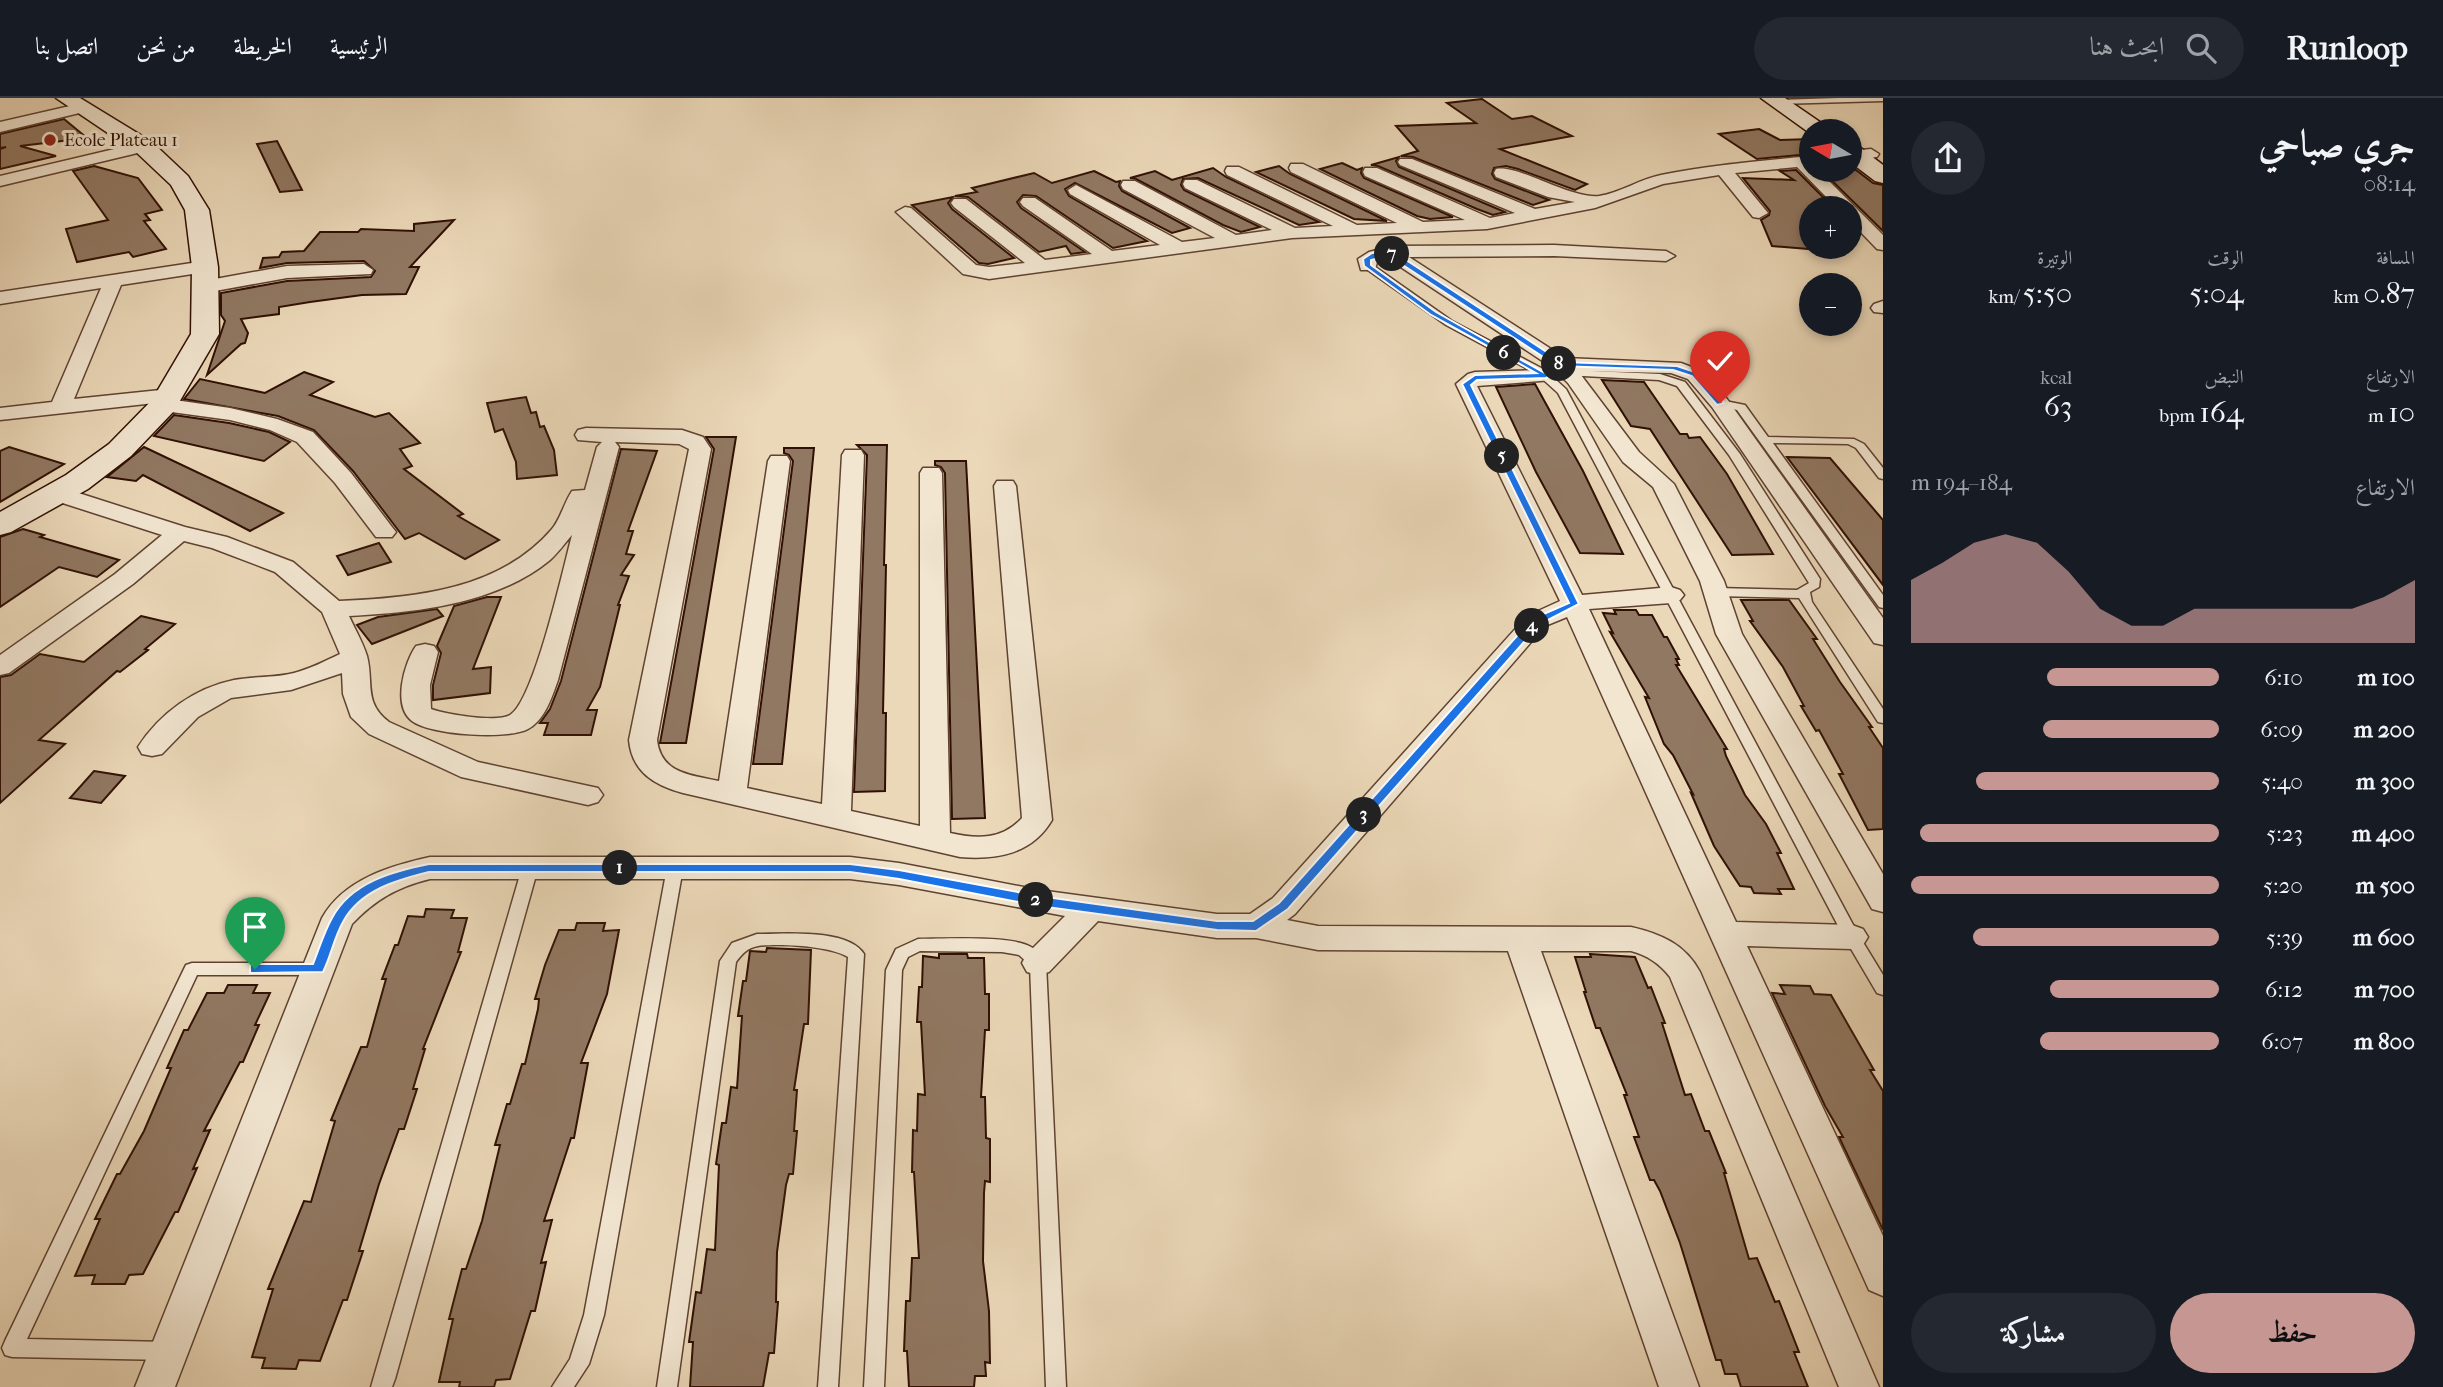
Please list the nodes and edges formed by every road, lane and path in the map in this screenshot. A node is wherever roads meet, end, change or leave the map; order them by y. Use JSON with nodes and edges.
{"nodes":[{"id":1,"x":1883,"y":99,"type":"edge"},
{"id":2,"x":1782,"y":100,"type":"edge"},
{"id":3,"x":80,"y":102,"type":"edge"},
{"id":4,"x":1807,"y":119,"type":"edge"},
{"id":5,"x":1815,"y":119,"type":"edge"},
{"id":6,"x":0,"y":127,"type":"edge"},
{"id":7,"x":144,"y":147,"type":"junction"},
{"id":8,"x":1862,"y":155,"type":"edge"},
{"id":9,"x":1406,"y":162,"type":"dead end"},
{"id":10,"x":1799,"y":162,"type":"edge"},
{"id":11,"x":1297,"y":168,"type":"dead end"},
{"id":12,"x":1723,"y":169,"type":"junction"},
{"id":13,"x":1233,"y":170,"type":"dead end"},
{"id":14,"x":1371,"y":172,"type":"dead end"},
{"id":15,"x":1502,"y":173,"type":"dead end"},
{"id":16,"x":1883,"y":176,"type":"edge"},
{"id":17,"x":0,"y":181,"type":"edge"},
{"id":18,"x":1824,"y":182,"type":"edge"},
{"id":19,"x":1191,"y":184,"type":"dead end"},
{"id":20,"x":1129,"y":185,"type":"dead end"},
{"id":21,"x":1076,"y":190,"type":"dead end"},
{"id":22,"x":1836,"y":196,"type":"edge"},
{"id":23,"x":1607,"y":199,"type":"junction"},
{"id":24,"x":1029,"y":202,"type":"dead end"},
{"id":25,"x":960,"y":203,"type":"dead end"},
{"id":26,"x":905,"y":212,"type":"dead end"},
{"id":27,"x":1759,"y":213,"type":"dead end"},
{"id":28,"x":1534,"y":215,"type":"junction"},
{"id":29,"x":1487,"y":224,"type":"junction"},
{"id":30,"x":1862,"y":224,"type":"edge"},
{"id":31,"x":1423,"y":228,"type":"junction"},
{"id":32,"x":1355,"y":230,"type":"junction"},
{"id":33,"x":1292,"y":233,"type":"junction"},
{"id":34,"x":1232,"y":240,"type":"junction"},
{"id":35,"x":1883,"y":245,"type":"edge"},
{"id":36,"x":1177,"y":247,"type":"junction"},
{"id":37,"x":1391,"y":253,"type":"junction"},
{"id":38,"x":1107,"y":256,"type":"junction"},
{"id":39,"x":1666,"y":256,"type":"dead end"},
{"id":40,"x":1040,"y":265,"type":"junction"},
{"id":41,"x":1367,"y":266,"type":"joint"},
{"id":42,"x":364,"y":270,"type":"dead end"},
{"id":43,"x":204,"y":277,"type":"junction"},
{"id":44,"x":114,"y":280,"type":"junction"},
{"id":45,"x":0,"y":298,"type":"edge"},
{"id":46,"x":1558,"y":371,"type":"junction"},
{"id":47,"x":167,"y":400,"type":"junction"},
{"id":48,"x":1720,"y":403,"type":"junction"},
{"id":49,"x":60,"y":407,"type":"junction"},
{"id":50,"x":0,"y":414,"type":"edge"},
{"id":51,"x":590,"y":438,"type":"junction"},
{"id":52,"x":1765,"y":440,"type":"junction"},
{"id":53,"x":853,"y":456,"type":"dead end"},
{"id":54,"x":779,"y":461,"type":"dead end"},
{"id":55,"x":931,"y":473,"type":"dead end"},
{"id":56,"x":1883,"y":476,"type":"edge"},
{"id":57,"x":1005,"y":486,"type":"dead end"},
{"id":58,"x":58,"y":494,"type":"junction"},
{"id":59,"x":0,"y":525,"type":"edge"},
{"id":60,"x":384,"y":532,"type":"dead end"},
{"id":61,"x":179,"y":533,"type":"junction"},
{"id":62,"x":1716,"y":592,"type":"junction"},
{"id":63,"x":1802,"y":594,"type":"junction"},
{"id":64,"x":1671,"y":595,"type":"junction"},
{"id":65,"x":1574,"y":604,"type":"junction"},
{"id":66,"x":1875,"y":604,"type":"edge"},
{"id":67,"x":333,"y":609,"type":"junction"},
{"id":68,"x":1883,"y":637,"type":"edge"},
{"id":69,"x":425,"y":652,"type":"dead end"},
{"id":70,"x":354,"y":657,"type":"junction"},
{"id":71,"x":0,"y":667,"type":"edge"},
{"id":72,"x":1883,"y":719,"type":"edge"},
{"id":73,"x":152,"y":747,"type":"dead end"},
{"id":74,"x":732,"y":793,"type":"junction"},
{"id":75,"x":588,"y":795,"type":"dead end"},
{"id":76,"x":836,"y":816,"type":"junction"},
{"id":77,"x":936,"y":841,"type":"junction"},
{"id":78,"x":530,"y":868,"type":"junction"},
{"id":79,"x":675,"y":868,"type":"junction"},
{"id":80,"x":1883,"y":901,"type":"edge"},
{"id":81,"x":1093,"y":908,"type":"junction"},
{"id":82,"x":1256,"y":926,"type":"junction"},
{"id":83,"x":1725,"y":934,"type":"junction"},
{"id":84,"x":1852,"y":937,"type":"junction"},
{"id":85,"x":1520,"y":938,"type":"junction"},
{"id":86,"x":1038,"y":963,"type":"junction"},
{"id":87,"x":318,"y":969,"type":"junction"},
{"id":88,"x":1883,"y":989,"type":"edge"},
{"id":89,"x":1883,"y":1278,"type":"edge"},
{"id":90,"x":169,"y":1351,"type":"junction"},
{"id":91,"x":155,"y":1387,"type":"edge"},
{"id":92,"x":380,"y":1387,"type":"edge"},
{"id":93,"x":562,"y":1387,"type":"edge"},
{"id":94,"x":667,"y":1387,"type":"edge"},
{"id":95,"x":828,"y":1387,"type":"edge"},
{"id":96,"x":874,"y":1387,"type":"edge"},
{"id":97,"x":1056,"y":1387,"type":"edge"},
{"id":98,"x":1679,"y":1387,"type":"edge"},
{"id":99,"x":1859,"y":1387,"type":"edge"}],
"edges":[{"from":1,"to":2,"type":"lane"},
{"from":2,"to":4,"type":"street"},
{"from":2,"to":5,"type":"street"},
{"from":3,"to":6,"type":"street"},
{"from":3,"to":7,"type":"street"},
{"from":7,"to":17,"type":"street"},
{"from":7,"to":43,"type":"street"},
{"from":8,"to":16,"type":"street"},
{"from":9,"to":28,"type":"street"},
{"from":10,"to":12,"type":"street"},
{"from":11,"to":31,"type":"street"},
{"from":12,"to":23,"type":"street"},
{"from":12,"to":27,"type":"street"},
{"from":13,"to":32,"type":"street"},
{"from":14,"to":29,"type":"street"},
{"from":15,"to":23,"type":"street"},
{"from":18,"to":22,"type":"street"},
{"from":19,"to":33,"type":"street"},
{"from":20,"to":34,"type":"street"},
{"from":21,"to":36,"type":"street"},
{"from":23,"to":28,"type":"street"},
{"from":24,"to":38,"type":"street"},
{"from":25,"to":40,"type":"street"},
{"from":26,"to":40,"type":"street"},
{"from":28,"to":29,"type":"street"},
{"from":29,"to":31,"type":"street"},
{"from":30,"to":35,"type":"street"},
{"from":31,"to":32,"type":"street"},
{"from":32,"to":33,"type":"street"},
{"from":33,"to":34,"type":"street"},
{"from":34,"to":36,"type":"street"},
{"from":36,"to":38,"type":"street"},
{"from":37,"to":39,"type":"street"},
{"from":37,"to":41,"type":"street"},
{"from":37,"to":46,"type":"street"},
{"from":38,"to":40,"type":"street"},
{"from":41,"to":46,"type":"lane"},
{"from":42,"to":43,"type":"street"},
{"from":43,"to":44,"type":"street"},
{"from":43,"to":47,"type":"street"},
{"from":44,"to":45,"type":"street"},
{"from":44,"to":49,"type":"street"},
{"from":46,"to":48,"type":"street"},
{"from":46,"to":62,"type":"street"},
{"from":46,"to":63,"type":"lane"},
{"from":46,"to":64,"type":"lane"},
{"from":46,"to":65,"type":"street"},
{"from":47,"to":49,"type":"street"},
{"from":47,"to":58,"type":"street"},
{"from":47,"to":60,"type":"street"},
{"from":48,"to":52,"type":"lane"},
{"from":48,"to":66,"type":"street"},
{"from":49,"to":50,"type":"street"},
{"from":51,"to":67,"type":"street"},
{"from":51,"to":69,"type":"street"},
{"from":51,"to":74,"type":"street"},
{"from":52,"to":56,"type":"lane"},
{"from":52,"to":66,"type":"lane"},
{"from":53,"to":76,"type":"street"},
{"from":54,"to":74,"type":"street"},
{"from":55,"to":77,"type":"street"},
{"from":57,"to":77,"type":"street"},
{"from":58,"to":59,"type":"street"},
{"from":58,"to":61,"type":"street"},
{"from":61,"to":67,"type":"street"},
{"from":61,"to":71,"type":"street"},
{"from":62,"to":63,"type":"lane"},
{"from":62,"to":80,"type":"street"},
{"from":63,"to":72,"type":"lane"},
{"from":64,"to":65,"type":"street"},
{"from":64,"to":84,"type":"lane"},
{"from":65,"to":82,"type":"street"},
{"from":65,"to":83,"type":"street"},
{"from":66,"to":68,"type":"street"},
{"from":67,"to":70,"type":"street"},
{"from":70,"to":73,"type":"street"},
{"from":70,"to":75,"type":"street"},
{"from":74,"to":76,"type":"street"},
{"from":76,"to":77,"type":"street"},
{"from":78,"to":79,"type":"street"},
{"from":78,"to":87,"type":"street"},
{"from":78,"to":92,"type":"lane"},
{"from":79,"to":81,"type":"street"},
{"from":79,"to":93,"type":"lane"},
{"from":81,"to":82,"type":"street"},
{"from":81,"to":86,"type":"street"},
{"from":82,"to":85,"type":"street"},
{"from":83,"to":84,"type":"street"},
{"from":83,"to":89,"type":"street"},
{"from":84,"to":88,"type":"lane"},
{"from":85,"to":98,"type":"street"},
{"from":85,"to":99,"type":"street"},
{"from":86,"to":96,"type":"lane"},
{"from":86,"to":97,"type":"lane"},
{"from":87,"to":90,"type":"street"},
{"from":87,"to":90,"type":"lane"},
{"from":90,"to":91,"type":"street"},
{"from":94,"to":95,"type":"lane"}]}
